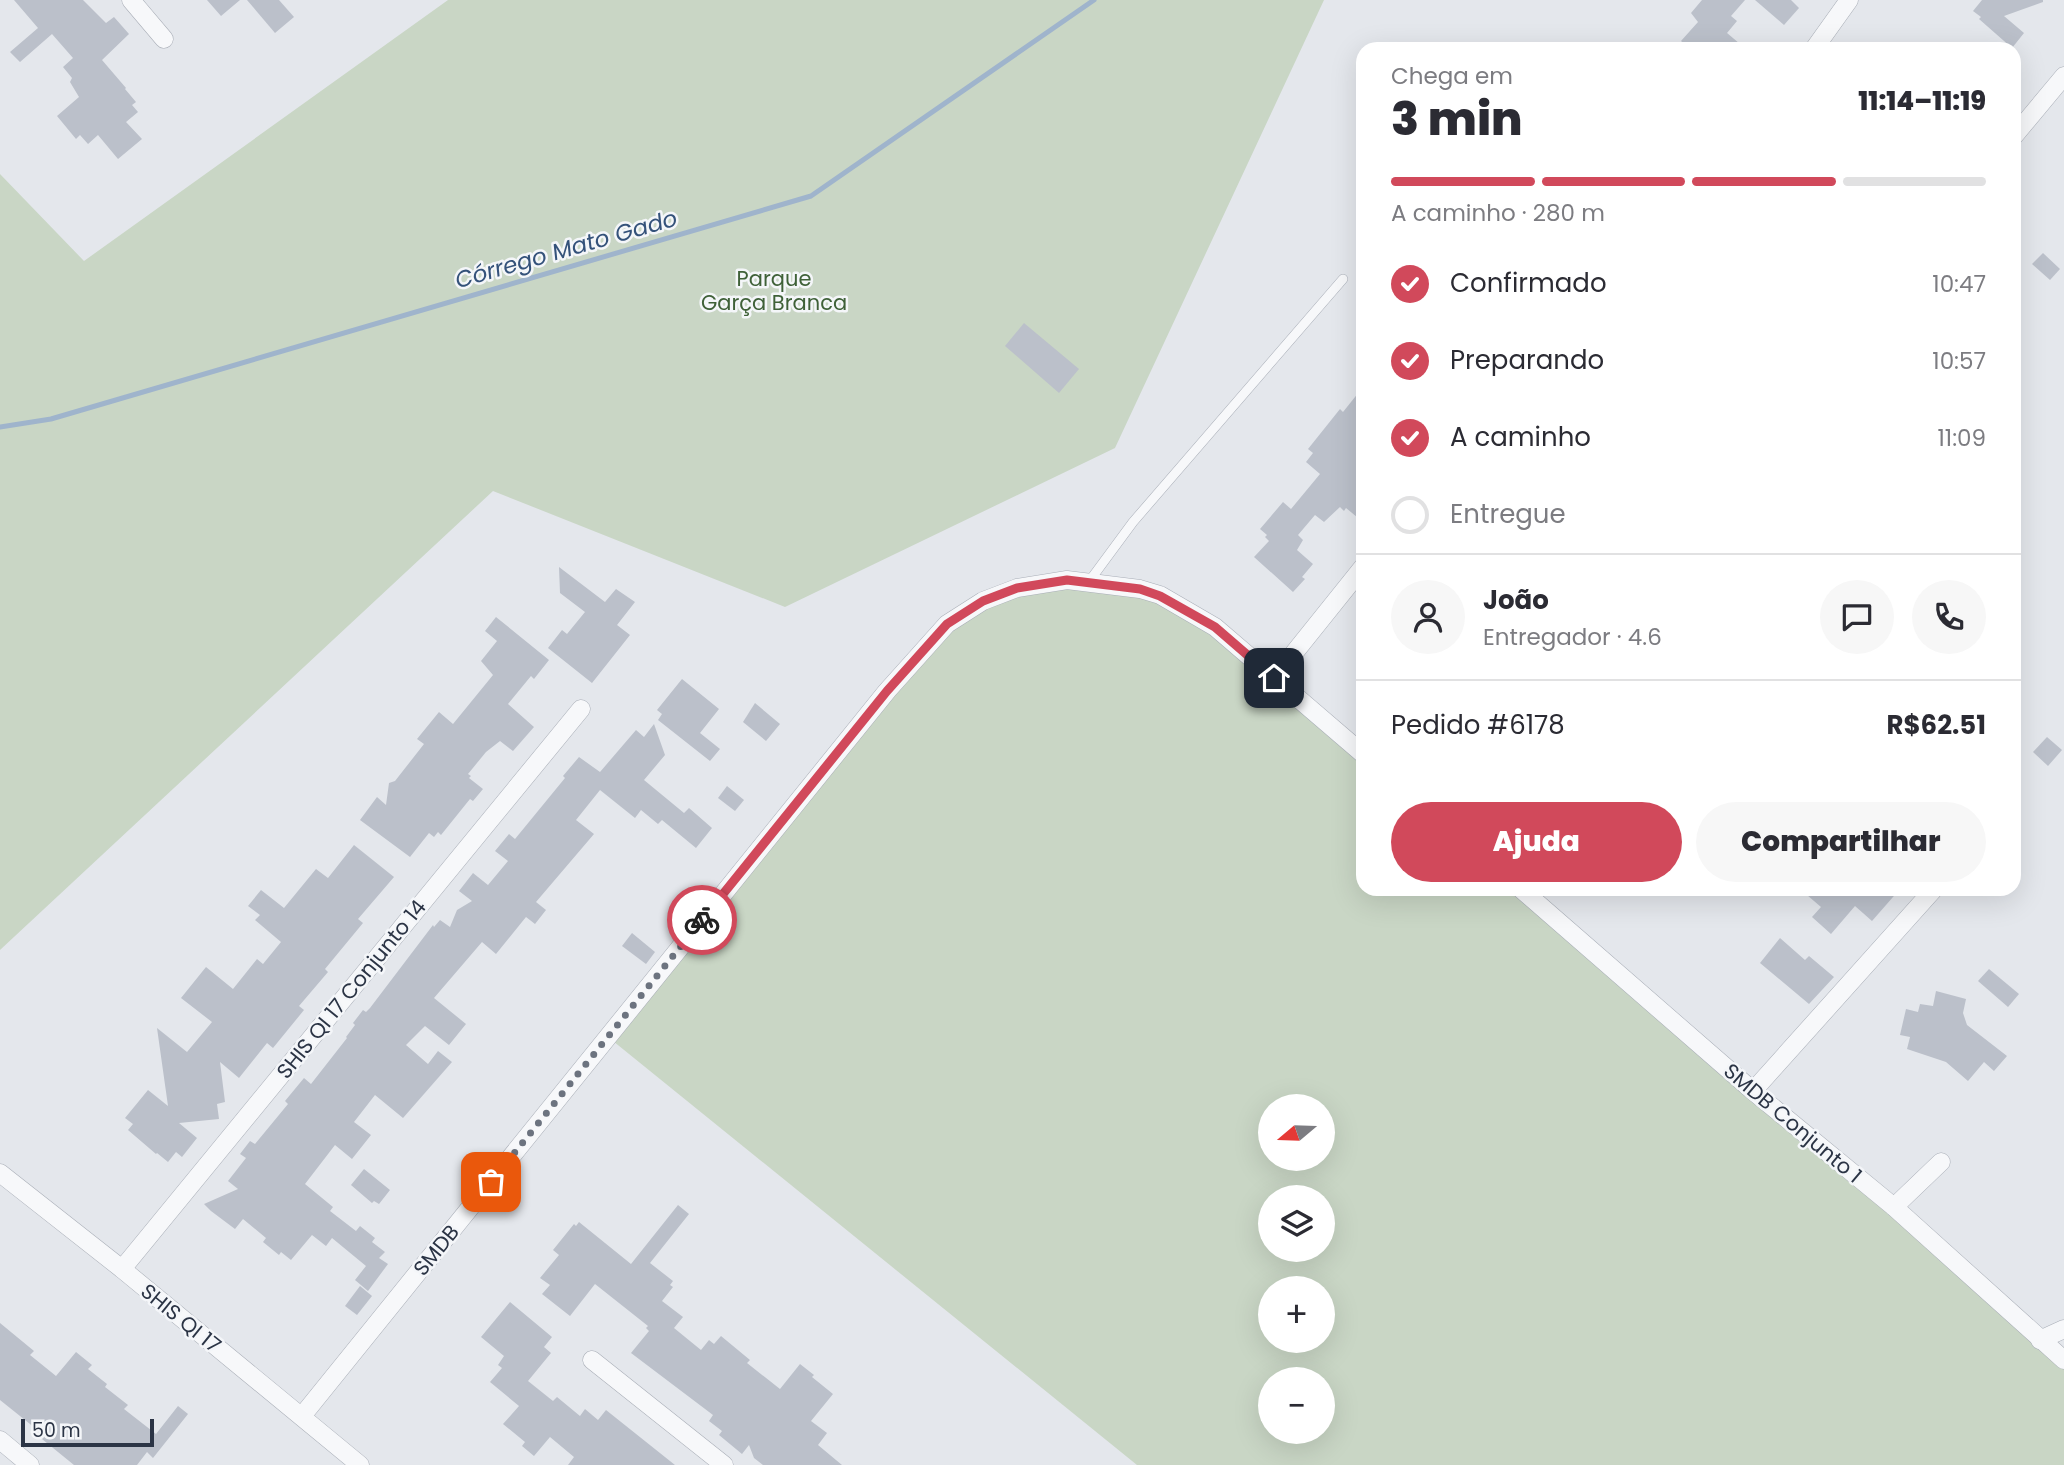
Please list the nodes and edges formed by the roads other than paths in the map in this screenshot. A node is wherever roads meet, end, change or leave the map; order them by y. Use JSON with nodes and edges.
{"nodes":[{"id":1,"x":131,"y":0,"type":"edge"},
{"id":2,"x":1849,"y":0,"type":"edge"},
{"id":3,"x":164,"y":38,"type":"dead end"},
{"id":4,"x":1819,"y":42,"type":"edge"},
{"id":5,"x":2064,"y":76,"type":"edge"},
{"id":6,"x":2021,"y":128,"type":"edge"},
{"id":7,"x":1343,"y":279,"type":"dead end"},
{"id":8,"x":1356,"y":576,"type":"edge"},
{"id":9,"x":1087,"y":583,"type":"junction"},
{"id":10,"x":1274,"y":678,"type":"junction"},
{"id":11,"x":581,"y":709,"type":"dead end"},
{"id":12,"x":1356,"y":748,"type":"edge"},
{"id":13,"x":1529,"y":896,"type":"edge"},
{"id":14,"x":1928,"y":896,"type":"edge"},
{"id":15,"x":1753,"y":1091,"type":"junction"},
{"id":16,"x":1941,"y":1162,"type":"dead end"},
{"id":17,"x":0,"y":1173,"type":"edge"},
{"id":18,"x":1894,"y":1207,"type":"junction"},
{"id":19,"x":122,"y":1269,"type":"junction"},
{"id":20,"x":2064,"y":1329,"type":"edge"},
{"id":21,"x":2040,"y":1340,"type":"junction"},
{"id":22,"x":592,"y":1360,"type":"dead end"},
{"id":23,"x":2064,"y":1360,"type":"edge"},
{"id":24,"x":302,"y":1416,"type":"junction"},
{"id":25,"x":0,"y":1440,"type":"edge"},
{"id":26,"x":30,"y":1465,"type":"edge"},
{"id":27,"x":360,"y":1465,"type":"edge"},
{"id":28,"x":724,"y":1465,"type":"edge"}],
"edges":[{"from":1,"to":3,"type":"street"},
{"from":2,"to":4,"type":"street"},
{"from":5,"to":6,"type":"street"},
{"from":7,"to":9,"type":"lane"},
{"from":8,"to":10,"type":"street"},
{"from":9,"to":10,"type":"street","name":"SMDB"},
{"from":9,"to":24,"type":"street","name":"SMDB"},
{"from":10,"to":12,"type":"street"},
{"from":11,"to":19,"type":"street","name":"SHIS QI 17 Conjunto 14"},
{"from":13,"to":15,"type":"street","name":"SMDB Conjunto 1"},
{"from":14,"to":15,"type":"street"},
{"from":15,"to":18,"type":"street","name":"SMDB Conjunto 1"},
{"from":16,"to":18,"type":"street"},
{"from":17,"to":19,"type":"street","name":"SHIS QI 17"},
{"from":18,"to":21,"type":"street","name":"SMDB Conjunto 1"},
{"from":19,"to":24,"type":"street","name":"SHIS QI 17"},
{"from":20,"to":21,"type":"street"},
{"from":21,"to":23,"type":"street","name":"SMDB Conjunto 1"},
{"from":22,"to":28,"type":"street"},
{"from":24,"to":27,"type":"street","name":"SHIS QI 17"},
{"from":25,"to":26,"type":"street"}]}
